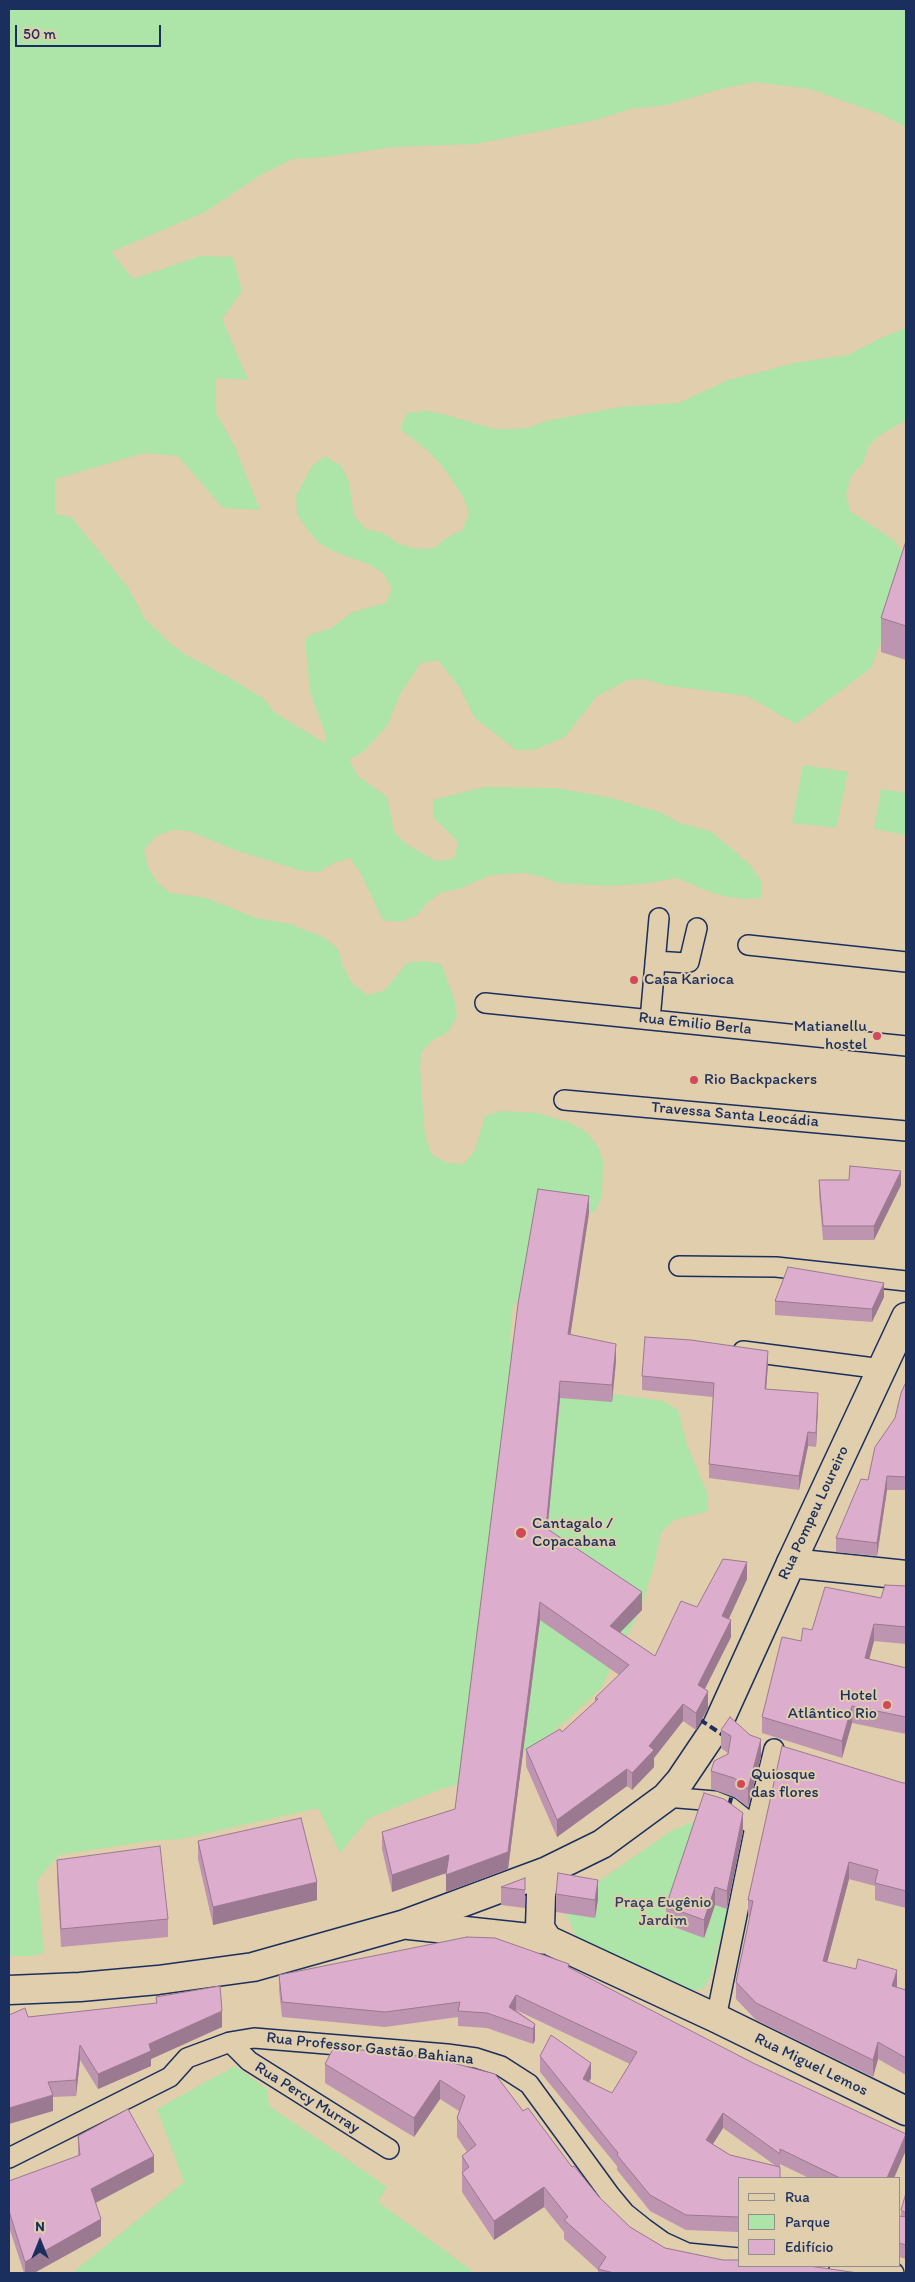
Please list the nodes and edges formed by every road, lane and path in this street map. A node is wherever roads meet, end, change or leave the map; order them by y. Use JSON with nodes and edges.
{"nodes":[{"id":1,"x":659,"y":918,"type":"dead end"},
{"id":2,"x":697,"y":928,"type":"dead end"},
{"id":3,"x":748,"y":945,"type":"dead end"},
{"id":4,"x":655,"y":961,"type":"junction"},
{"id":5,"x":906,"y":962,"type":"edge"},
{"id":6,"x":485,"y":1003,"type":"dead end"},
{"id":7,"x":650,"y":1020,"type":"junction"},
{"id":8,"x":906,"y":1046,"type":"edge"},
{"id":9,"x":564,"y":1100,"type":"dead end"},
{"id":10,"x":906,"y":1131,"type":"edge"},
{"id":11,"x":679,"y":1266,"type":"dead end"},
{"id":12,"x":906,"y":1281,"type":"edge"},
{"id":13,"x":906,"y":1317,"type":"edge"},
{"id":14,"x":724,"y":1348,"type":"edge"},
{"id":15,"x":882,"y":1369,"type":"junction"},
{"id":16,"x":791,"y":1563,"type":"junction"},
{"id":17,"x":906,"y":1575,"type":"edge"},
{"id":18,"x":774,"y":1749,"type":"dead end"},
{"id":19,"x":666,"y":1797,"type":"junction"},
{"id":20,"x":755,"y":1827,"type":"junction"},
{"id":21,"x":547,"y":1872,"type":"junction"},
{"id":22,"x":402,"y":1925,"type":"junction"},
{"id":23,"x":548,"y":1940,"type":"junction"},
{"id":24,"x":9,"y":1990,"type":"edge"},
{"id":25,"x":716,"y":2018,"type":"junction"},
{"id":26,"x":230,"y":2042,"type":"junction"},
{"id":27,"x":906,"y":2111,"type":"edge"},
{"id":28,"x":389,"y":2149,"type":"dead end"},
{"id":29,"x":9,"y":2158,"type":"edge"},
{"id":30,"x":738,"y":2258,"type":"edge"},
{"id":31,"x":847,"y":2267,"type":"edge"},
{"id":32,"x":894,"y":2273,"type":"edge"}],
"edges":[{"from":1,"to":4,"type":"street"},
{"from":2,"to":4,"type":"street"},
{"from":3,"to":5,"type":"street"},
{"from":4,"to":7,"type":"street"},
{"from":6,"to":7,"type":"street","name":"Rua Emilio Berla"},
{"from":7,"to":8,"type":"street","name":"Rua Emilio Berla"},
{"from":9,"to":10,"type":"street","name":"Travessa Santa Leocádia"},
{"from":11,"to":12,"type":"street"},
{"from":13,"to":15,"type":"main road","name":"Rua Pompeu Loureiro"},
{"from":14,"to":15,"type":"street"},
{"from":15,"to":16,"type":"main road","name":"Rua Pompeu Loureiro"},
{"from":16,"to":17,"type":"main road"},
{"from":16,"to":19,"type":"main road","name":"Rua Pompeu Loureiro"},
{"from":18,"to":20,"type":"street"},
{"from":19,"to":20,"type":"street"},
{"from":19,"to":21,"type":"main road"},
{"from":20,"to":25,"type":"street"},
{"from":21,"to":22,"type":"main road"},
{"from":21,"to":23,"type":"main road"},
{"from":22,"to":23,"type":"main road"},
{"from":22,"to":24,"type":"main road"},
{"from":23,"to":25,"type":"main road"},
{"from":25,"to":27,"type":"main road","name":"Rua Miguel Lemos"},
{"from":26,"to":28,"type":"street","name":"Rua Percy Murray"},
{"from":26,"to":29,"type":"street","name":"Rua Professor Gastão Bahiana"},
{"from":26,"to":30,"type":"street","name":"Rua Professor Gastão Bahiana"},
{"from":31,"to":32,"type":"street"}]}
